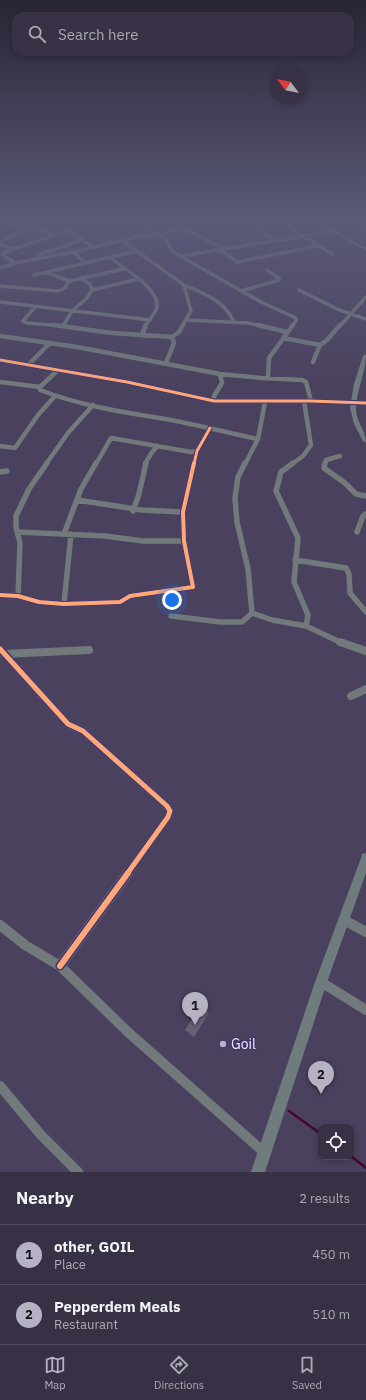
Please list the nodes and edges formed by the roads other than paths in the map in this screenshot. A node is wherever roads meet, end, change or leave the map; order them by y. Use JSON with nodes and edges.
{"nodes":[{"id":1,"x":39,"y":274,"type":"edge"},
{"id":2,"x":50,"y":274,"type":"edge"},
{"id":3,"x":104,"y":274,"type":"edge"},
{"id":4,"x":131,"y":274,"type":"edge"},
{"id":5,"x":169,"y":274,"type":"edge"},
{"id":6,"x":209,"y":274,"type":"edge"},
{"id":7,"x":271,"y":274,"type":"edge"},
{"id":8,"x":34,"y":275,"type":"dead end"},
{"id":9,"x":138,"y":278,"type":"junction"},
{"id":10,"x":81,"y":279,"type":"junction"},
{"id":11,"x":69,"y":281,"type":"junction"},
{"id":12,"x":184,"y":285,"type":"junction"},
{"id":13,"x":0,"y":286,"type":"edge"},
{"id":14,"x":92,"y":290,"type":"junction"},
{"id":15,"x":299,"y":290,"type":"dead end"},
{"id":16,"x":241,"y":291,"type":"junction"},
{"id":17,"x":366,"y":297,"type":"edge"},
{"id":18,"x":2,"y":302,"type":"edge"},
{"id":19,"x":0,"y":306,"type":"edge"},
{"id":20,"x":35,"y":307,"type":"junction"},
{"id":21,"x":72,"y":312,"type":"junction"},
{"id":22,"x":351,"y":314,"type":"junction"},
{"id":23,"x":366,"y":319,"type":"edge"},
{"id":24,"x":150,"y":320,"type":"junction"},
{"id":25,"x":187,"y":320,"type":"junction"},
{"id":26,"x":234,"y":322,"type":"junction"},
{"id":27,"x":63,"y":326,"type":"junction"},
{"id":28,"x":287,"y":332,"type":"junction"},
{"id":29,"x":0,"y":336,"type":"edge"},
{"id":30,"x":144,"y":336,"type":"junction"},
{"id":31,"x":172,"y":337,"type":"junction"},
{"id":32,"x":283,"y":338,"type":"junction"},
{"id":33,"x":50,"y":343,"type":"junction"},
{"id":34,"x":320,"y":345,"type":"junction"},
{"id":35,"x":366,"y":356,"type":"edge"},
{"id":36,"x":0,"y":360,"type":"edge"},
{"id":37,"x":312,"y":362,"type":"dead end"},
{"id":38,"x":166,"y":363,"type":"junction"},
{"id":39,"x":29,"y":364,"type":"junction"},
{"id":40,"x":58,"y":370,"type":"junction"},
{"id":41,"x":220,"y":374,"type":"junction"},
{"id":42,"x":268,"y":378,"type":"junction"},
{"id":43,"x":0,"y":382,"type":"edge"},
{"id":44,"x":40,"y":387,"type":"junction"},
{"id":45,"x":55,"y":396,"type":"junction"},
{"id":46,"x":214,"y":401,"type":"junction"},
{"id":47,"x":304,"y":401,"type":"junction"},
{"id":48,"x":311,"y":401,"type":"junction"},
{"id":49,"x":265,"y":402,"type":"junction"},
{"id":50,"x":354,"y":402,"type":"junction"},
{"id":51,"x":366,"y":404,"type":"edge"},
{"id":52,"x":93,"y":405,"type":"junction"},
{"id":53,"x":210,"y":428,"type":"junction"},
{"id":54,"x":258,"y":439,"type":"junction"},
{"id":55,"x":366,"y":441,"type":"edge"},
{"id":56,"x":0,"y":446,"type":"edge"},
{"id":57,"x":158,"y":446,"type":"junction"},
{"id":58,"x":197,"y":451,"type":"junction"},
{"id":59,"x":340,"y":456,"type":"dead end"},
{"id":60,"x":7,"y":471,"type":"dead end"},
{"id":61,"x":0,"y":472,"type":"edge"},
{"id":62,"x":366,"y":496,"type":"edge"},
{"id":63,"x":77,"y":500,"type":"junction"},
{"id":64,"x":133,"y":510,"type":"junction"},
{"id":65,"x":183,"y":512,"type":"junction"},
{"id":66,"x":366,"y":514,"type":"edge"},
{"id":67,"x":18,"y":532,"type":"junction"},
{"id":68,"x":357,"y":532,"type":"dead end"},
{"id":69,"x":64,"y":534,"type":"junction"},
{"id":70,"x":71,"y":534,"type":"junction"},
{"id":71,"x":184,"y":541,"type":"junction"},
{"id":72,"x":295,"y":560,"type":"junction"},
{"id":73,"x":0,"y":595,"type":"edge"},
{"id":74,"x":18,"y":596,"type":"junction"},
{"id":75,"x":64,"y":604,"type":"junction"},
{"id":76,"x":366,"y":612,"type":"edge"},
{"id":77,"x":252,"y":614,"type":"junction"},
{"id":78,"x":171,"y":616,"type":"dead end"},
{"id":79,"x":306,"y":626,"type":"junction"},
{"id":80,"x":89,"y":650,"type":"dead end"},
{"id":81,"x":366,"y":651,"type":"edge"},
{"id":82,"x":2,"y":652,"type":"edge"},
{"id":83,"x":366,"y":689,"type":"edge"},
{"id":84,"x":352,"y":696,"type":"dead end"},
{"id":85,"x":366,"y":858,"type":"edge"},
{"id":86,"x":344,"y":920,"type":"junction"},
{"id":87,"x":0,"y":925,"type":"edge"},
{"id":88,"x":366,"y":932,"type":"edge"},
{"id":89,"x":60,"y":966,"type":"junction"},
{"id":90,"x":321,"y":982,"type":"junction"},
{"id":91,"x":366,"y":1010,"type":"edge"},
{"id":92,"x":0,"y":1086,"type":"edge"},
{"id":93,"x":265,"y":1153,"type":"junction"},
{"id":94,"x":78,"y":1172,"type":"edge"},
{"id":95,"x":258,"y":1172,"type":"edge"}],
"edges":[{"from":1,"to":8,"type":"street"},
{"from":2,"to":11,"type":"street"},
{"from":3,"to":10,"type":"street"},
{"from":4,"to":9,"type":"street"},
{"from":5,"to":12,"type":"street"},
{"from":6,"to":16,"type":"street"},
{"from":7,"to":16,"type":"street"},
{"from":9,"to":14,"type":"street"},
{"from":9,"to":24,"type":"street"},
{"from":10,"to":11,"type":"street"},
{"from":10,"to":14,"type":"street"},
{"from":11,"to":13,"type":"street"},
{"from":12,"to":25,"type":"street"},
{"from":12,"to":26,"type":"street"},
{"from":14,"to":21,"type":"street"},
{"from":15,"to":22,"type":"street"},
{"from":16,"to":28,"type":"street"},
{"from":17,"to":22,"type":"street"},
{"from":18,"to":19,"type":"street"},
{"from":18,"to":20,"type":"street"},
{"from":20,"to":21,"type":"street"},
{"from":20,"to":27,"type":"street"},
{"from":21,"to":24,"type":"street"},
{"from":21,"to":27,"type":"street"},
{"from":22,"to":23,"type":"street"},
{"from":22,"to":34,"type":"street"},
{"from":24,"to":30,"type":"street"},
{"from":25,"to":26,"type":"street"},
{"from":25,"to":31,"type":"street"},
{"from":26,"to":28,"type":"street"},
{"from":27,"to":30,"type":"street"},
{"from":28,"to":32,"type":"street"},
{"from":29,"to":33,"type":"street"},
{"from":30,"to":31,"type":"street"},
{"from":31,"to":38,"type":"street"},
{"from":32,"to":34,"type":"street"},
{"from":32,"to":42,"type":"street"},
{"from":33,"to":38,"type":"street"},
{"from":33,"to":39,"type":"street"},
{"from":34,"to":37,"type":"street"},
{"from":35,"to":50,"type":"main road"},
{"from":36,"to":39,"type":"street"},
{"from":38,"to":41,"type":"street"},
{"from":39,"to":40,"type":"street"},
{"from":40,"to":44,"type":"street"},
{"from":40,"to":46,"type":"street"},
{"from":41,"to":42,"type":"street"},
{"from":41,"to":46,"type":"street"},
{"from":42,"to":48,"type":"street"},
{"from":43,"to":44,"type":"street"},
{"from":44,"to":45,"type":"street"},
{"from":45,"to":52,"type":"street"},
{"from":45,"to":56,"type":"street"},
{"from":46,"to":49,"type":"street"},
{"from":47,"to":48,"type":"street"},
{"from":47,"to":49,"type":"street"},
{"from":47,"to":72,"type":"street"},
{"from":48,"to":50,"type":"street"},
{"from":49,"to":54,"type":"street"},
{"from":50,"to":51,"type":"street"},
{"from":50,"to":55,"type":"main road"},
{"from":52,"to":53,"type":"street"},
{"from":52,"to":67,"type":"street"},
{"from":53,"to":54,"type":"street"},
{"from":53,"to":58,"type":"street"},
{"from":54,"to":77,"type":"street"},
{"from":57,"to":58,"type":"street"},
{"from":57,"to":63,"type":"street"},
{"from":57,"to":64,"type":"street"},
{"from":58,"to":65,"type":"street"},
{"from":59,"to":62,"type":"street"},
{"from":60,"to":61,"type":"street"},
{"from":63,"to":64,"type":"street"},
{"from":63,"to":69,"type":"street"},
{"from":64,"to":65,"type":"street"},
{"from":65,"to":71,"type":"street"},
{"from":66,"to":68,"type":"street"},
{"from":67,"to":69,"type":"street"},
{"from":67,"to":74,"type":"street"},
{"from":69,"to":70,"type":"street"},
{"from":70,"to":71,"type":"street"},
{"from":70,"to":75,"type":"street"},
{"from":71,"to":75,"type":"street"},
{"from":72,"to":76,"type":"street"},
{"from":72,"to":79,"type":"street"},
{"from":73,"to":74,"type":"street"},
{"from":74,"to":75,"type":"street"},
{"from":77,"to":78,"type":"street"},
{"from":77,"to":79,"type":"street"},
{"from":79,"to":81,"type":"street"},
{"from":80,"to":82,"type":"street"},
{"from":82,"to":89,"type":"street"},
{"from":83,"to":84,"type":"street"},
{"from":85,"to":86,"type":"main road"},
{"from":86,"to":88,"type":"street"},
{"from":86,"to":90,"type":"main road"},
{"from":87,"to":89,"type":"street"},
{"from":89,"to":93,"type":"street"},
{"from":90,"to":91,"type":"street"},
{"from":90,"to":93,"type":"main road"},
{"from":92,"to":94,"type":"street"},
{"from":93,"to":95,"type":"main road"}]}
